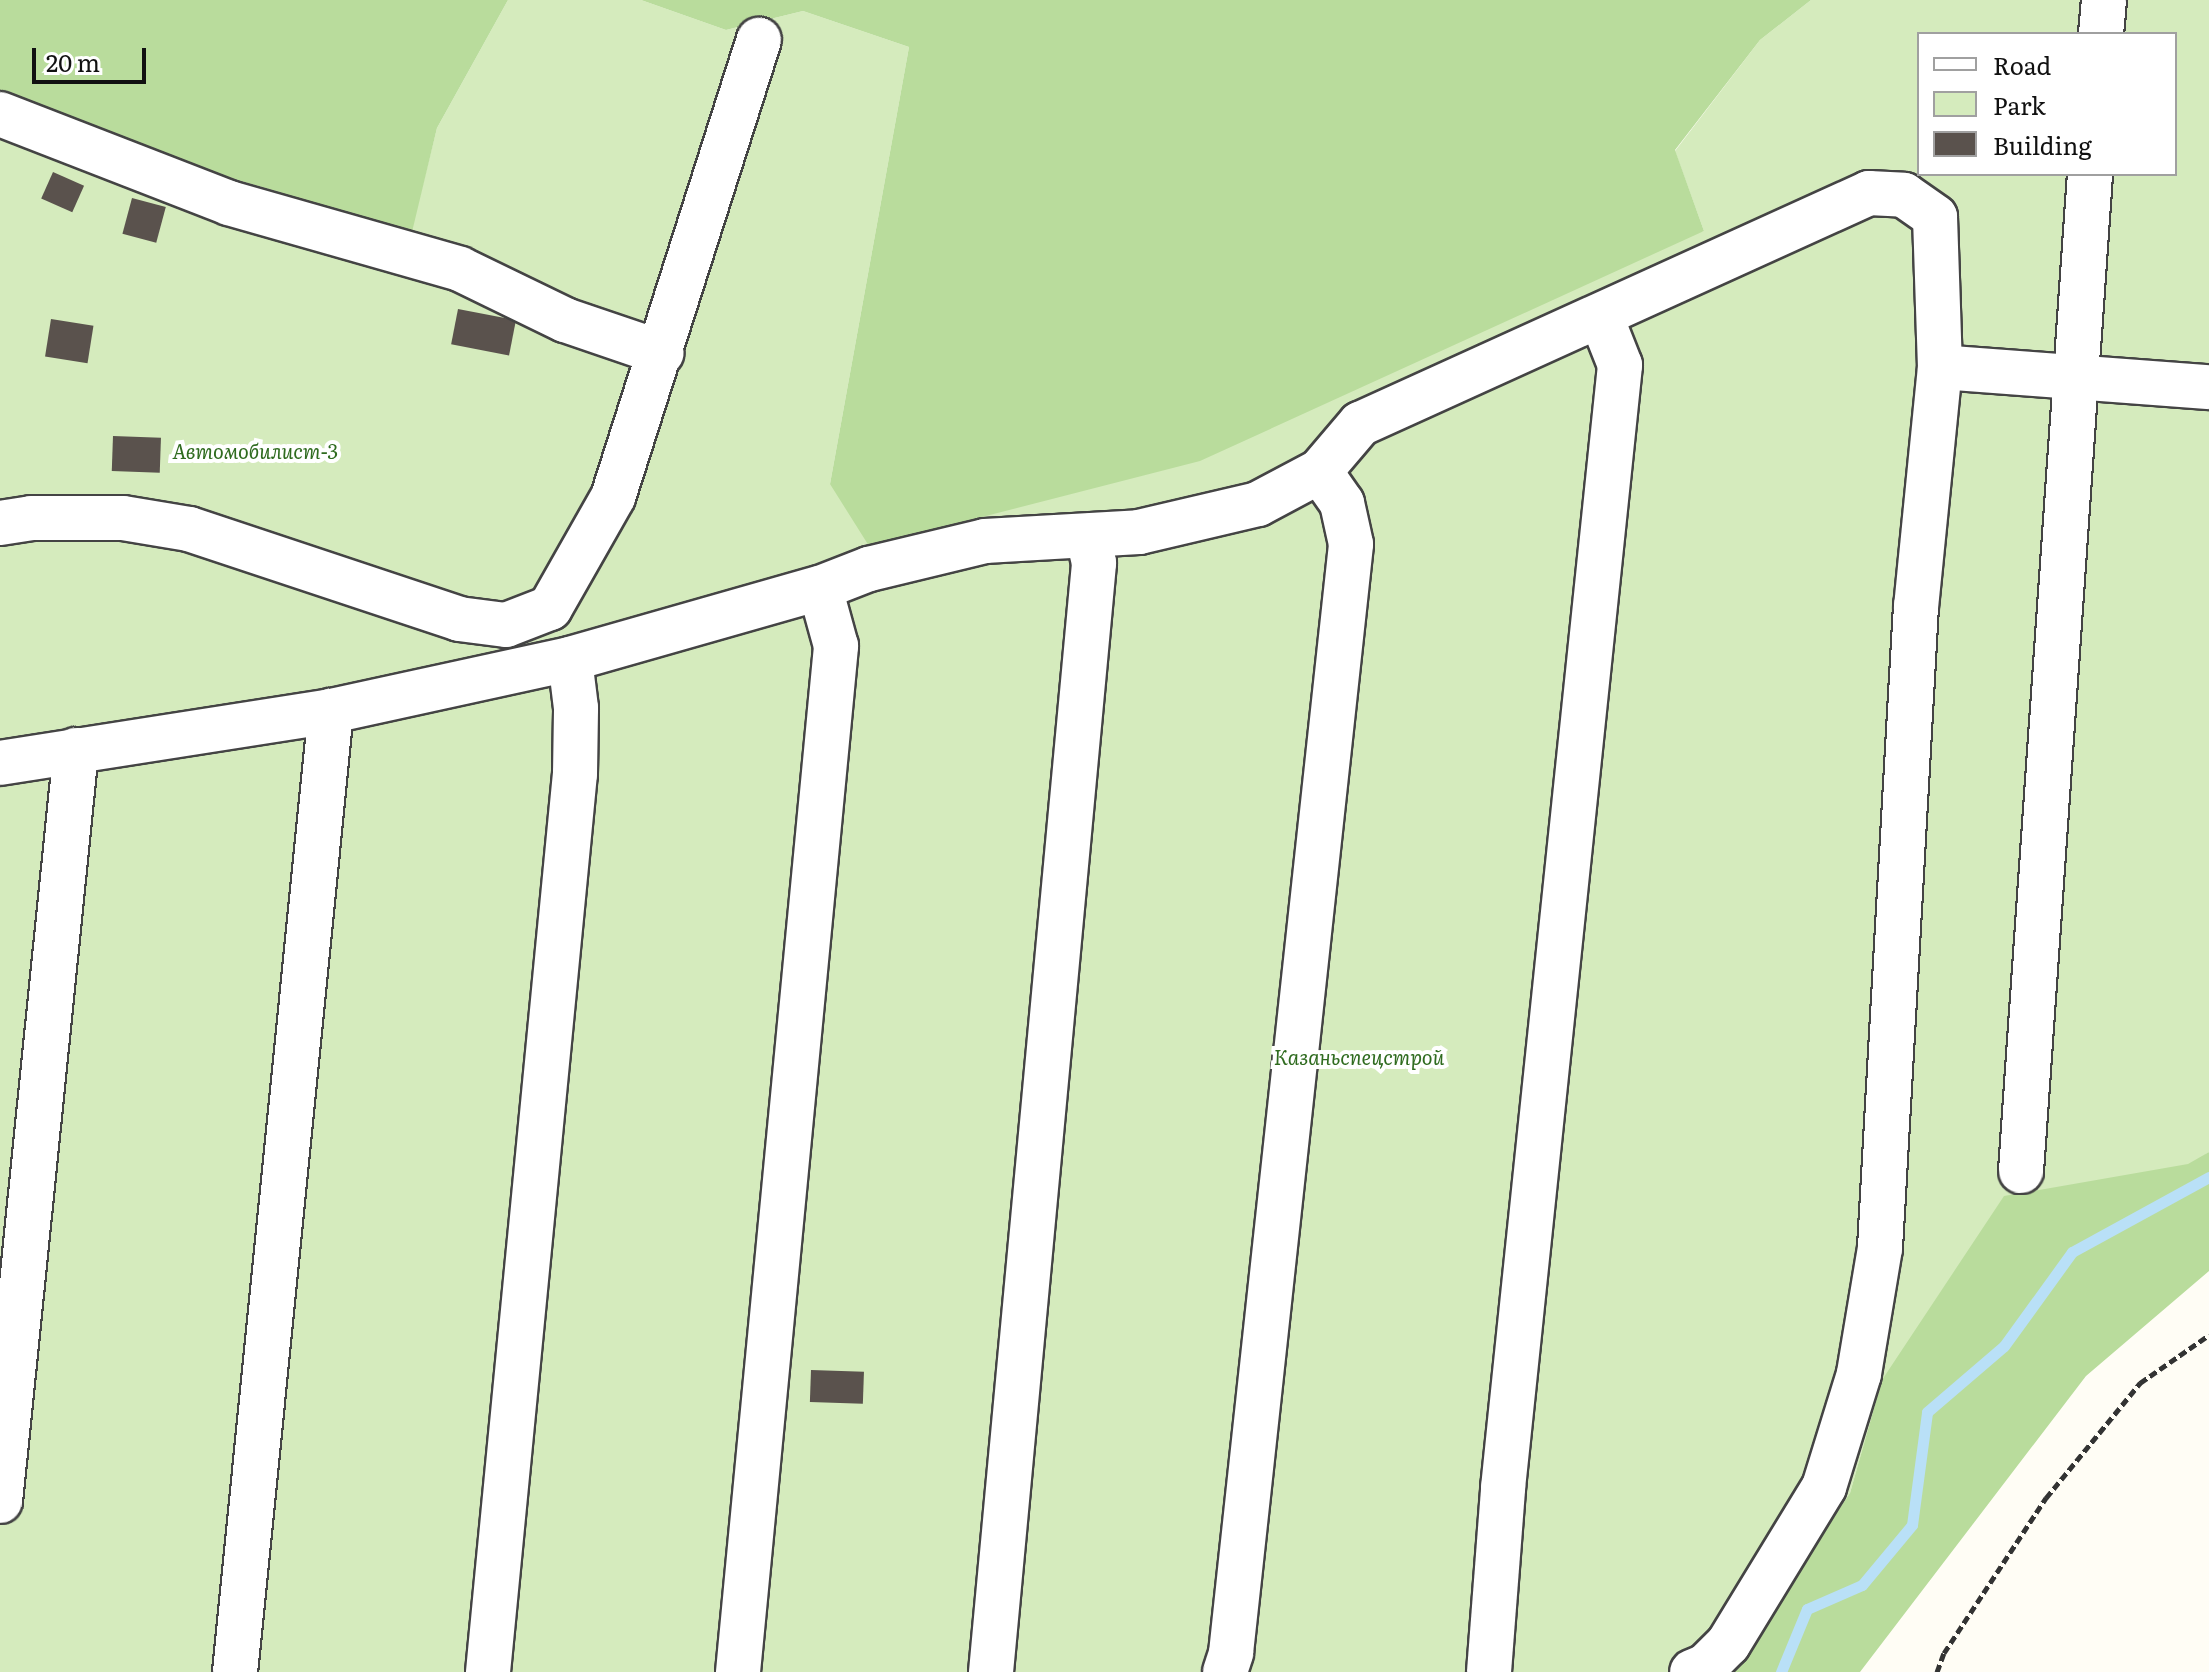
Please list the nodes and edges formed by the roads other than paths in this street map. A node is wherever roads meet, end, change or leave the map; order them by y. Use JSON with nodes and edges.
{"nodes":[{"id":1,"x":2104,"y":0,"type":"edge"},
{"id":2,"x":2101,"y":32,"type":"edge"},
{"id":3,"x":759,"y":40,"type":"dead end"},
{"id":4,"x":0,"y":114,"type":"edge"},
{"id":5,"x":2090,"y":176,"type":"edge"},
{"id":6,"x":1601,"y":317,"type":"junction"},
{"id":7,"x":662,"y":353,"type":"junction"},
{"id":8,"x":1940,"y":367,"type":"junction"},
{"id":9,"x":2073,"y":378,"type":"junction"},
{"id":10,"x":2209,"y":387,"type":"edge"},
{"id":11,"x":1320,"y":471,"type":"junction"},
{"id":12,"x":0,"y":523,"type":"edge"},
{"id":13,"x":1088,"y":536,"type":"junction"},
{"id":14,"x":820,"y":588,"type":"junction"},
{"id":15,"x":570,"y":659,"type":"junction"},
{"id":16,"x":331,"y":711,"type":"junction"},
{"id":17,"x":76,"y":750,"type":"junction"},
{"id":18,"x":0,"y":763,"type":"edge"},
{"id":19,"x":2021,"y":1171,"type":"dead end"},
{"id":20,"x":0,"y":1501,"type":"edge"},
{"id":21,"x":235,"y":1672,"type":"edge"},
{"id":22,"x":488,"y":1672,"type":"edge"},
{"id":23,"x":738,"y":1672,"type":"edge"},
{"id":24,"x":991,"y":1672,"type":"edge"},
{"id":25,"x":1225,"y":1672,"type":"edge"},
{"id":26,"x":1489,"y":1672,"type":"edge"},
{"id":27,"x":1692,"y":1672,"type":"edge"}],
"edges":[{"from":1,"to":2,"type":"lane"},
{"from":3,"to":7,"type":"lane"},
{"from":4,"to":7,"type":"lane"},
{"from":5,"to":9,"type":"lane"},
{"from":6,"to":8,"type":"lane"},
{"from":6,"to":11,"type":"lane"},
{"from":6,"to":26,"type":"lane"},
{"from":7,"to":12,"type":"lane"},
{"from":8,"to":9,"type":"lane"},
{"from":8,"to":27,"type":"lane"},
{"from":9,"to":10,"type":"lane"},
{"from":9,"to":19,"type":"lane"},
{"from":11,"to":13,"type":"lane"},
{"from":11,"to":25,"type":"lane"},
{"from":13,"to":14,"type":"lane"},
{"from":13,"to":24,"type":"lane"},
{"from":14,"to":15,"type":"lane"},
{"from":14,"to":23,"type":"lane"},
{"from":15,"to":16,"type":"lane"},
{"from":15,"to":22,"type":"lane"},
{"from":16,"to":17,"type":"lane"},
{"from":16,"to":21,"type":"lane"},
{"from":17,"to":18,"type":"lane"},
{"from":17,"to":20,"type":"lane"}]}
